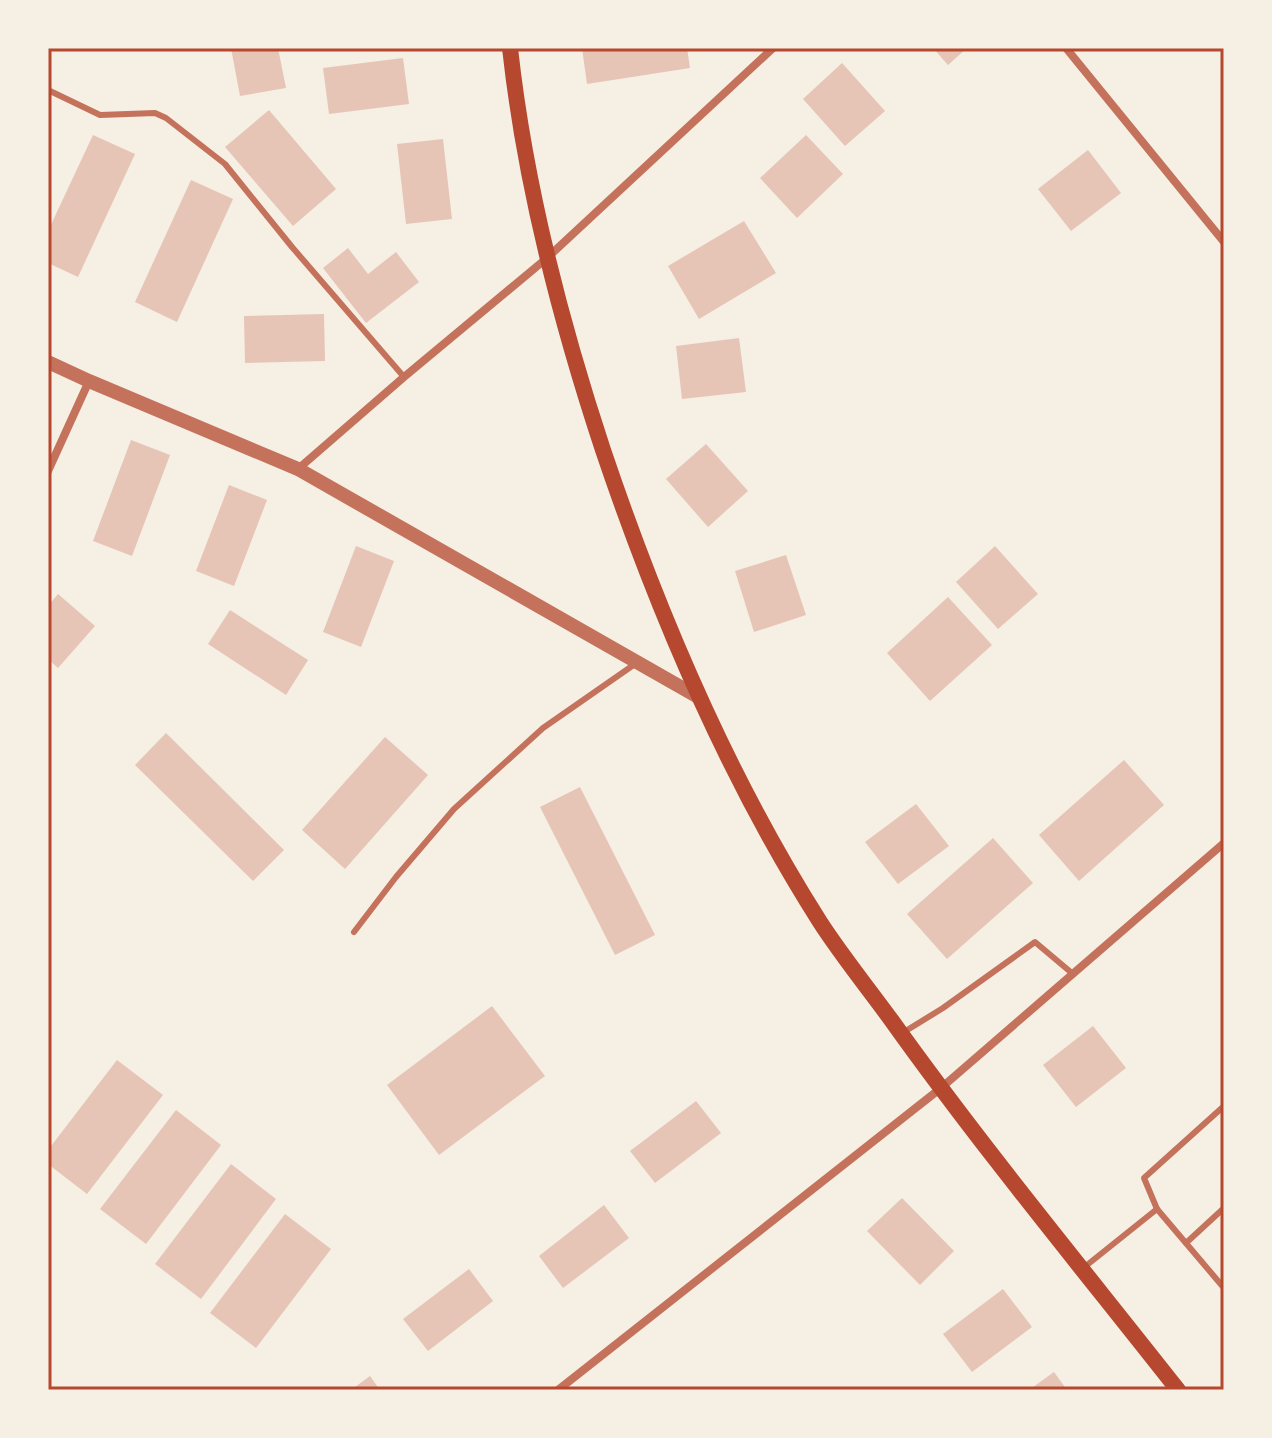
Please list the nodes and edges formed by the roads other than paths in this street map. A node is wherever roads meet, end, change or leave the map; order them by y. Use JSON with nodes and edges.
{"nodes":[{"id":1,"x":510,"y":48,"type":"edge"},
{"id":2,"x":773,"y":48,"type":"edge"},
{"id":3,"x":1066,"y":48,"type":"edge"},
{"id":4,"x":48,"y":90,"type":"edge"},
{"id":5,"x":1224,"y":242,"type":"edge"},
{"id":6,"x":547,"y":258,"type":"junction"},
{"id":7,"x":48,"y":362,"type":"edge"},
{"id":8,"x":404,"y":377,"type":"junction"},
{"id":9,"x":89,"y":381,"type":"junction"},
{"id":10,"x":298,"y":469,"type":"junction"},
{"id":11,"x":48,"y":471,"type":"edge"},
{"id":12,"x":638,"y":662,"type":"junction"},
{"id":13,"x":700,"y":698,"type":"junction"},
{"id":14,"x":1224,"y":843,"type":"edge"},
{"id":15,"x":354,"y":932,"type":"dead end"},
{"id":16,"x":1073,"y":974,"type":"junction"},
{"id":17,"x":901,"y":1034,"type":"junction"},
{"id":18,"x":941,"y":1088,"type":"junction"},
{"id":19,"x":1224,"y":1106,"type":"edge"},
{"id":20,"x":1224,"y":1208,"type":"edge"},
{"id":21,"x":1157,"y":1209,"type":"junction"},
{"id":22,"x":1186,"y":1243,"type":"junction"},
{"id":23,"x":1082,"y":1269,"type":"junction"},
{"id":24,"x":1224,"y":1288,"type":"edge"},
{"id":25,"x":558,"y":1390,"type":"edge"},
{"id":26,"x":1178,"y":1390,"type":"edge"}],
"edges":[{"from":1,"to":6,"type":"main road"},
{"from":2,"to":6,"type":"street"},
{"from":3,"to":5,"type":"street"},
{"from":4,"to":8,"type":"lane"},
{"from":6,"to":8,"type":"street"},
{"from":6,"to":13,"type":"main road"},
{"from":7,"to":9,"type":"street"},
{"from":8,"to":10,"type":"street"},
{"from":9,"to":10,"type":"street"},
{"from":9,"to":11,"type":"street"},
{"from":10,"to":12,"type":"street"},
{"from":12,"to":13,"type":"street"},
{"from":12,"to":15,"type":"lane"},
{"from":13,"to":17,"type":"main road"},
{"from":14,"to":16,"type":"street"},
{"from":16,"to":17,"type":"lane"},
{"from":16,"to":18,"type":"street"},
{"from":17,"to":18,"type":"main road"},
{"from":18,"to":23,"type":"main road"},
{"from":18,"to":25,"type":"street"},
{"from":19,"to":21,"type":"lane"},
{"from":20,"to":22,"type":"lane"},
{"from":21,"to":22,"type":"lane"},
{"from":21,"to":23,"type":"lane"},
{"from":22,"to":24,"type":"lane"},
{"from":23,"to":26,"type":"main road"}]}
